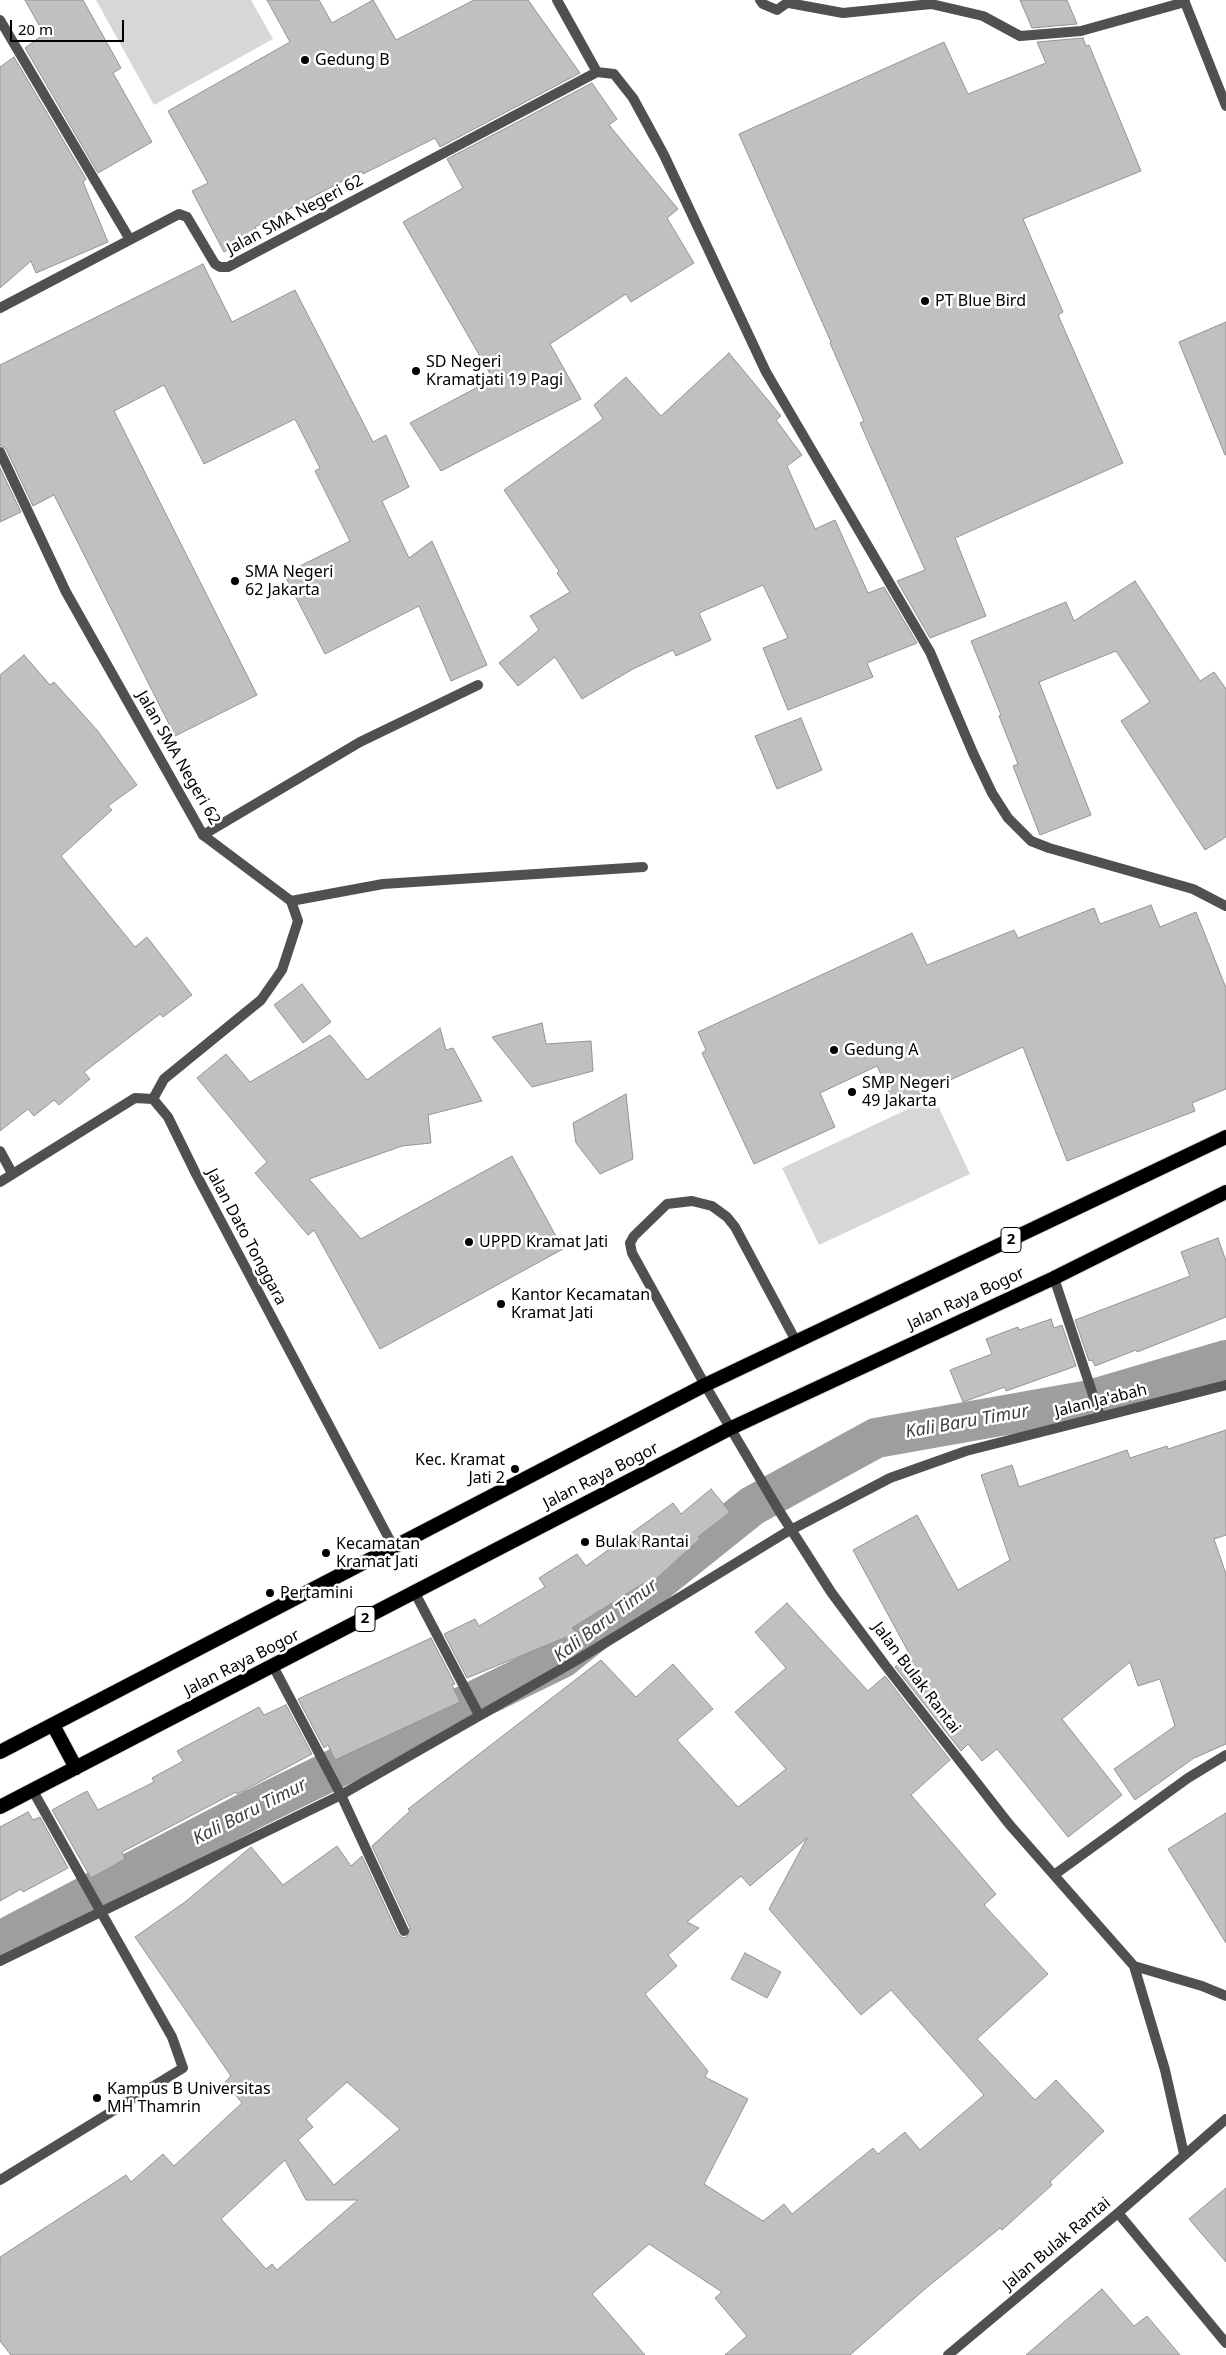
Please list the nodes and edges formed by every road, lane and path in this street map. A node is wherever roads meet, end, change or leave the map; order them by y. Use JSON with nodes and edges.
{"nodes":[{"id":1,"x":557,"y":0,"type":"edge"},
{"id":2,"x":760,"y":0,"type":"edge"},
{"id":3,"x":790,"y":1,"type":"edge"},
{"id":4,"x":1184,"y":1,"type":"edge"},
{"id":5,"x":0,"y":20,"type":"edge"},
{"id":6,"x":598,"y":72,"type":"junction"},
{"id":7,"x":1226,"y":106,"type":"edge"},
{"id":8,"x":129,"y":238,"type":"junction"},
{"id":9,"x":0,"y":308,"type":"edge"},
{"id":10,"x":0,"y":452,"type":"edge"},
{"id":11,"x":478,"y":685,"type":"dead end"},
{"id":12,"x":203,"y":835,"type":"junction"},
{"id":13,"x":643,"y":867,"type":"dead end"},
{"id":14,"x":291,"y":901,"type":"junction"},
{"id":15,"x":1226,"y":906,"type":"edge"},
{"id":16,"x":153,"y":1099,"type":"junction"},
{"id":17,"x":1226,"y":1137,"type":"edge"},
{"id":18,"x":0,"y":1151,"type":"edge"},
{"id":19,"x":12,"y":1173,"type":"junction"},
{"id":20,"x":0,"y":1182,"type":"edge"},
{"id":21,"x":1226,"y":1192,"type":"edge"},
{"id":22,"x":1054,"y":1278,"type":"junction"},
{"id":23,"x":797,"y":1343,"type":"junction"},
{"id":24,"x":705,"y":1385,"type":"junction"},
{"id":25,"x":1226,"y":1385,"type":"edge"},
{"id":26,"x":1098,"y":1412,"type":"junction"},
{"id":27,"x":729,"y":1429,"type":"junction"},
{"id":28,"x":792,"y":1531,"type":"junction"},
{"id":29,"x":394,"y":1548,"type":"junction"},
{"id":30,"x":415,"y":1592,"type":"junction"},
{"id":31,"x":273,"y":1666,"type":"junction"},
{"id":32,"x":477,"y":1711,"type":"junction"},
{"id":33,"x":53,"y":1724,"type":"junction"},
{"id":34,"x":0,"y":1752,"type":"edge"},
{"id":35,"x":1226,"y":1755,"type":"edge"},
{"id":36,"x":76,"y":1768,"type":"junction"},
{"id":37,"x":33,"y":1791,"type":"junction"},
{"id":38,"x":341,"y":1795,"type":"junction"},
{"id":39,"x":0,"y":1807,"type":"edge"},
{"id":40,"x":1054,"y":1875,"type":"junction"},
{"id":41,"x":98,"y":1908,"type":"junction"},
{"id":42,"x":404,"y":1931,"type":"dead end"},
{"id":43,"x":0,"y":1961,"type":"edge"},
{"id":44,"x":1134,"y":1966,"type":"junction"},
{"id":45,"x":1226,"y":1996,"type":"edge"},
{"id":46,"x":1226,"y":2119,"type":"edge"},
{"id":47,"x":1184,"y":2154,"type":"junction"},
{"id":48,"x":0,"y":2180,"type":"edge"},
{"id":49,"x":1118,"y":2213,"type":"junction"},
{"id":50,"x":1226,"y":2343,"type":"edge"},
{"id":51,"x":948,"y":2355,"type":"edge"}],
"edges":[{"from":1,"to":6,"type":"street"},
{"from":2,"to":3,"type":"street"},
{"from":3,"to":4,"type":"street"},
{"from":4,"to":7,"type":"street"},
{"from":5,"to":8,"type":"street"},
{"from":6,"to":8,"type":"street","name":"Jalan SMA Negeri 62"},
{"from":6,"to":15,"type":"street"},
{"from":8,"to":9,"type":"street","name":"Jalan SMA Negeri 62"},
{"from":10,"to":12,"type":"street","name":"Jalan SMA Negeri 62"},
{"from":11,"to":12,"type":"street"},
{"from":12,"to":14,"type":"street","name":"Jalan SMA Negeri 62"},
{"from":13,"to":14,"type":"street"},
{"from":14,"to":16,"type":"street"},
{"from":16,"to":19,"type":"street"},
{"from":16,"to":29,"type":"street","name":"Jalan Dato Tonggara"},
{"from":17,"to":23,"type":"highway","name":"Jalan Raya Bogor","number":"2"},
{"from":18,"to":19,"type":"street"},
{"from":19,"to":20,"type":"street"},
{"from":21,"to":22,"type":"highway","name":"Jalan Raya Bogor","number":"2"},
{"from":22,"to":26,"type":"street"},
{"from":22,"to":27,"type":"highway","name":"Jalan Raya Bogor","number":"2"},
{"from":23,"to":24,"type":"highway","name":"Jalan Raya Bogor","number":"2"},
{"from":23,"to":24,"type":"street","name":"Jalan Bulak Rantai"},
{"from":24,"to":27,"type":"street","name":"Jalan Bulak Rantai"},
{"from":24,"to":29,"type":"highway","name":"Jalan Raya Bogor","number":"2"},
{"from":25,"to":26,"type":"street","name":"Jalan Ja'abah"},
{"from":26,"to":28,"type":"street","name":"Jalan Ja'abah"},
{"from":27,"to":28,"type":"street","name":"Jalan Bulak Rantai"},
{"from":27,"to":30,"type":"highway","name":"Jalan Raya Bogor","number":"2"},
{"from":28,"to":32,"type":"street","name":"Jalan Ja'abah"},
{"from":28,"to":40,"type":"street","name":"Jalan Bulak Rantai"},
{"from":29,"to":33,"type":"highway","name":"Jalan Raya Bogor","number":"2"},
{"from":30,"to":31,"type":"highway","name":"Jalan Raya Bogor","number":"2"},
{"from":30,"to":32,"type":"street"},
{"from":31,"to":36,"type":"highway","name":"Jalan Raya Bogor","number":"2"},
{"from":31,"to":38,"type":"street"},
{"from":32,"to":38,"type":"street","name":"Jalan Ja'abah"},
{"from":33,"to":34,"type":"highway","name":"Jalan Raya Bogor","number":"2"},
{"from":33,"to":36,"type":"highway"},
{"from":35,"to":40,"type":"street"},
{"from":36,"to":37,"type":"highway","name":"Jalan Raya Bogor","number":"2"},
{"from":37,"to":39,"type":"highway","name":"Jalan Raya Bogor","number":"2"},
{"from":37,"to":41,"type":"street"},
{"from":38,"to":41,"type":"street","name":"Jalan Ja'abah"},
{"from":38,"to":42,"type":"street"},
{"from":40,"to":44,"type":"street","name":"Jalan Bulak Rantai"},
{"from":41,"to":43,"type":"street","name":"Jalan Ja'abah"},
{"from":41,"to":48,"type":"street"},
{"from":44,"to":45,"type":"street"},
{"from":44,"to":47,"type":"street","name":"Jalan Bulak Rantai"},
{"from":46,"to":47,"type":"street","name":"Jalan Bulak Rantai"},
{"from":47,"to":49,"type":"street","name":"Jalan Bulak Rantai"},
{"from":49,"to":50,"type":"street"},
{"from":49,"to":51,"type":"street","name":"Jalan Bulak Rantai"}]}
